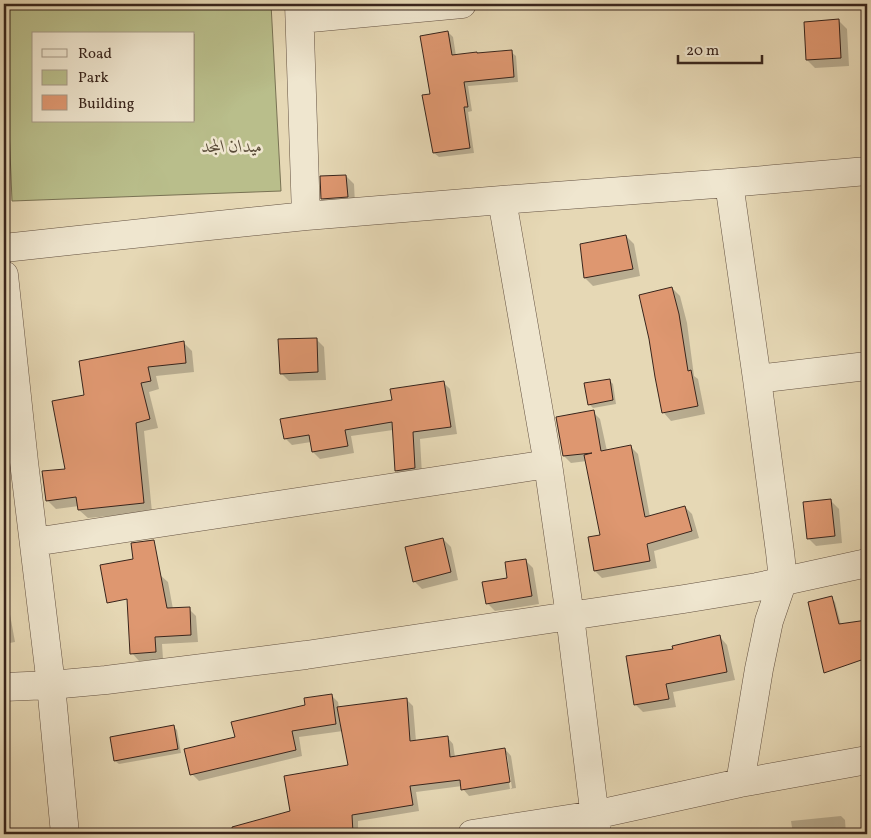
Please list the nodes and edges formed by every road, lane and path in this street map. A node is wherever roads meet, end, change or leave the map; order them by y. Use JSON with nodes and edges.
{"nodes":[{"id":1,"x":462,"y":4,"type":"edge"},
{"id":2,"x":299,"y":11,"type":"edge"},
{"id":3,"x":867,"y":171,"type":"edge"},
{"id":4,"x":729,"y":183,"type":"junction"},
{"id":5,"x":502,"y":200,"type":"junction"},
{"id":6,"x":306,"y":216,"type":"junction"},
{"id":7,"x":4,"y":248,"type":"edge"},
{"id":8,"x":4,"y":274,"type":"edge"},
{"id":9,"x":7,"y":346,"type":"edge"},
{"id":10,"x":867,"y":366,"type":"edge"},
{"id":11,"x":757,"y":380,"type":"junction"},
{"id":12,"x":14,"y":463,"type":"edge"},
{"id":13,"x":548,"y":464,"type":"junction"},
{"id":14,"x":34,"y":542,"type":"junction"},
{"id":15,"x":867,"y":563,"type":"edge"},
{"id":16,"x":783,"y":580,"type":"junction"},
{"id":17,"x":570,"y":616,"type":"junction"},
{"id":18,"x":51,"y":685,"type":"junction"},
{"id":19,"x":4,"y":687,"type":"edge"},
{"id":20,"x":867,"y":760,"type":"edge"},
{"id":21,"x":740,"y":783,"type":"junction"},
{"id":22,"x":596,"y":825,"type":"edge"},
{"id":23,"x":66,"y":834,"type":"edge"},
{"id":24,"x":472,"y":834,"type":"edge"}],
"edges":[{"from":1,"to":2,"type":"street"},
{"from":2,"to":6,"type":"street"},
{"from":3,"to":4,"type":"street"},
{"from":4,"to":5,"type":"street"},
{"from":4,"to":11,"type":"street"},
{"from":5,"to":6,"type":"street"},
{"from":5,"to":13,"type":"street"},
{"from":6,"to":7,"type":"street"},
{"from":8,"to":9,"type":"street"},
{"from":9,"to":12,"type":"street"},
{"from":10,"to":11,"type":"street"},
{"from":11,"to":16,"type":"street"},
{"from":12,"to":14,"type":"street"},
{"from":13,"to":14,"type":"street"},
{"from":13,"to":17,"type":"street"},
{"from":14,"to":18,"type":"street"},
{"from":15,"to":16,"type":"street"},
{"from":16,"to":17,"type":"street"},
{"from":16,"to":21,"type":"street"},
{"from":17,"to":18,"type":"street"},
{"from":17,"to":22,"type":"street"},
{"from":18,"to":19,"type":"street"},
{"from":18,"to":23,"type":"street"},
{"from":20,"to":21,"type":"street"},
{"from":21,"to":22,"type":"street"},
{"from":22,"to":24,"type":"street"}]}
